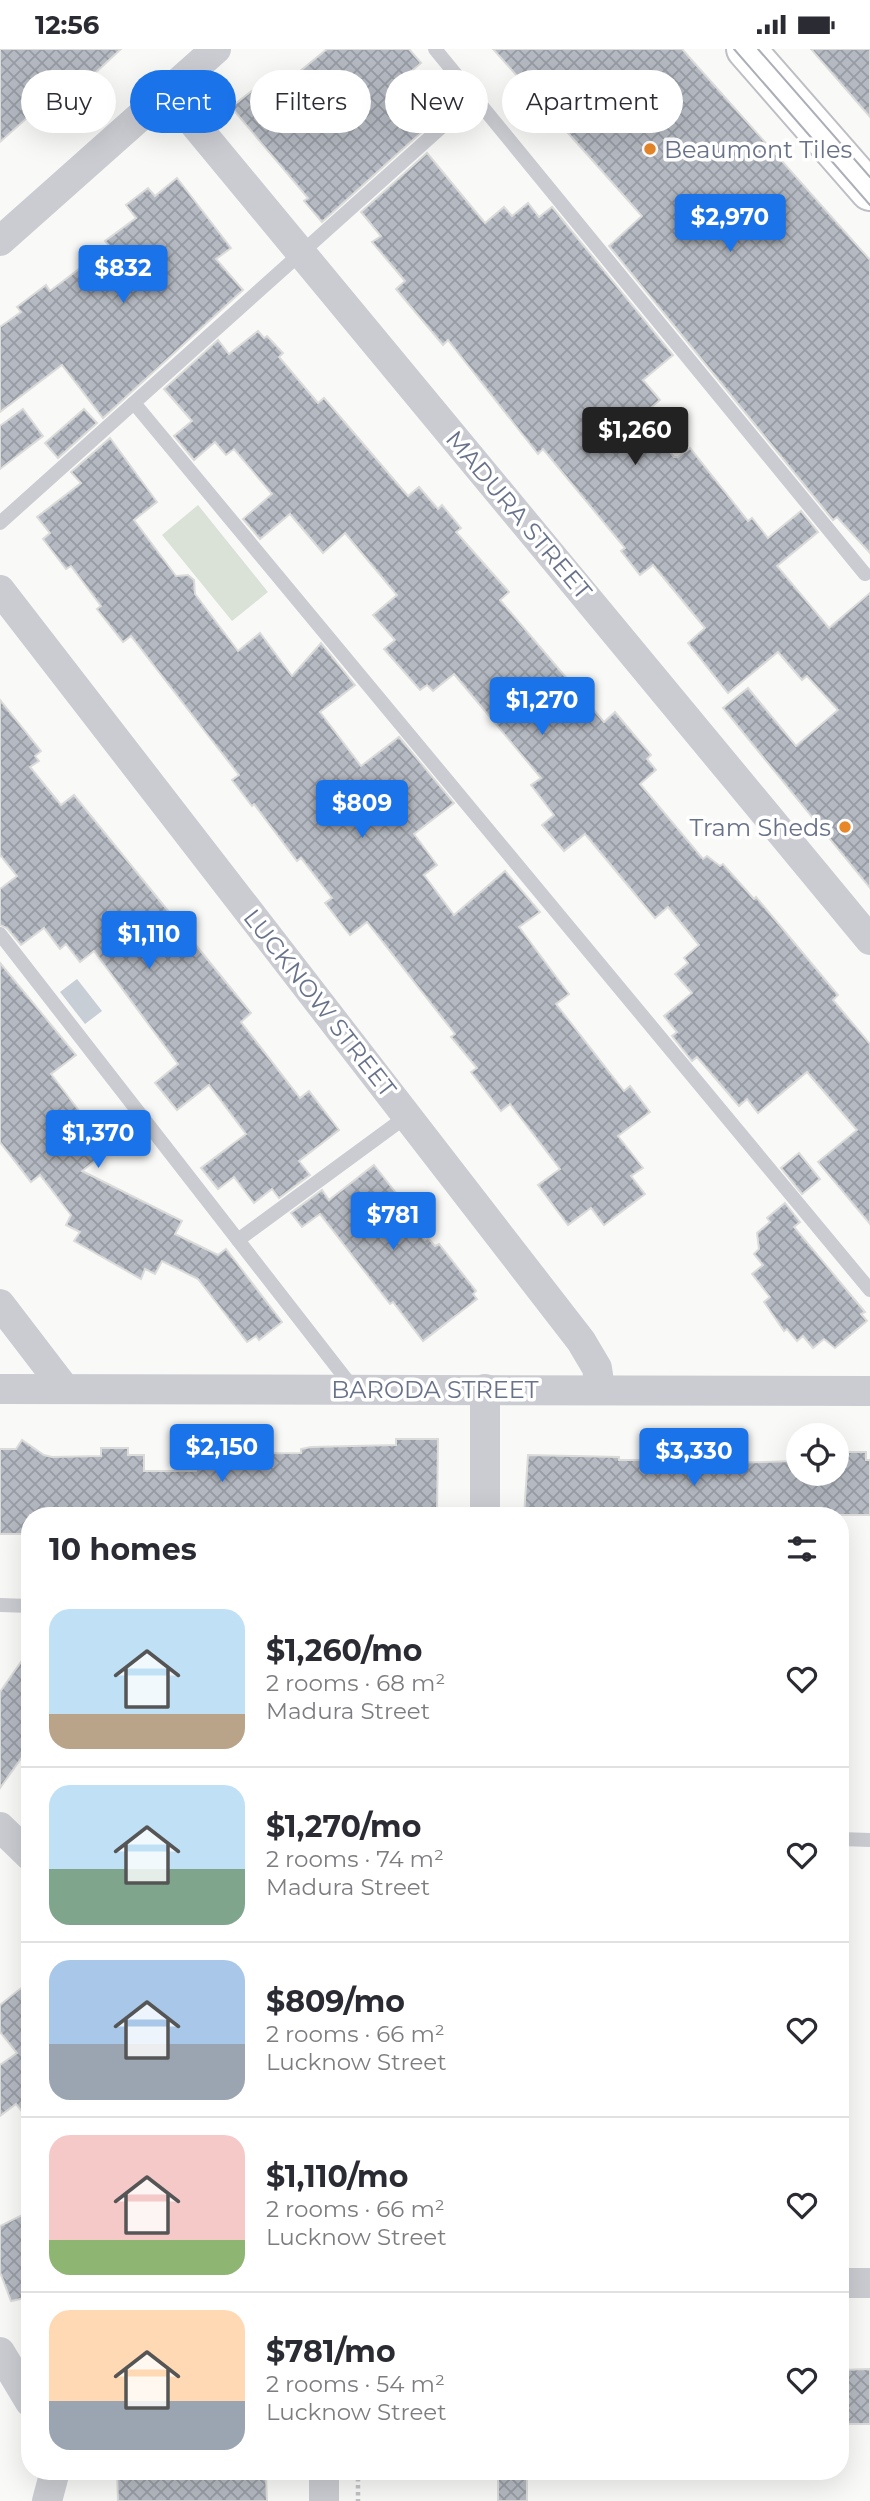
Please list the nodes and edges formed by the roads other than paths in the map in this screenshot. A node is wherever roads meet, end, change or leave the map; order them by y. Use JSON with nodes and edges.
{"nodes":[{"id":1,"x":216,"y":49,"type":"edge"},
{"id":2,"x":435,"y":49,"type":"edge"},
{"id":3,"x":746,"y":49,"type":"edge"},
{"id":4,"x":192,"y":70,"type":"edge"},
{"id":5,"x":452,"y":70,"type":"edge"},
{"id":6,"x":488,"y":113,"type":"edge"},
{"id":7,"x":130,"y":124,"type":"edge"},
{"id":8,"x":202,"y":133,"type":"edge"},
{"id":9,"x":435,"y":133,"type":"edge"},
{"id":10,"x":870,"y":191,"type":"edge"},
{"id":11,"x":0,"y":241,"type":"edge"},
{"id":12,"x":302,"y":252,"type":"junction"},
{"id":13,"x":134,"y":403,"type":"junction"},
{"id":14,"x":0,"y":523,"type":"edge"},
{"id":15,"x":865,"y":574,"type":"dead end"},
{"id":16,"x":0,"y":590,"type":"edge"},
{"id":17,"x":0,"y":933,"type":"edge"},
{"id":18,"x":870,"y":940,"type":"edge"},
{"id":19,"x":407,"y":1116,"type":"junction"},
{"id":20,"x":238,"y":1240,"type":"junction"},
{"id":21,"x":870,"y":1290,"type":"edge"},
{"id":22,"x":0,"y":1304,"type":"edge"},
{"id":23,"x":600,"y":1388,"type":"junction"},
{"id":24,"x":0,"y":1389,"type":"edge"},
{"id":25,"x":65,"y":1389,"type":"junction"},
{"id":26,"x":354,"y":1389,"type":"junction"},
{"id":27,"x":485,"y":1389,"type":"junction"},
{"id":28,"x":870,"y":1391,"type":"edge"},
{"id":29,"x":485,"y":1507,"type":"edge"},
{"id":30,"x":0,"y":1605,"type":"edge"},
{"id":31,"x":21,"y":1606,"type":"edge"},
{"id":32,"x":0,"y":1827,"type":"edge"},
{"id":33,"x":849,"y":1839,"type":"edge"},
{"id":34,"x":870,"y":1840,"type":"edge"},
{"id":35,"x":21,"y":1847,"type":"edge"},
{"id":36,"x":849,"y":2283,"type":"edge"},
{"id":37,"x":870,"y":2283,"type":"edge"},
{"id":38,"x":0,"y":2352,"type":"edge"},
{"id":39,"x":21,"y":2387,"type":"edge"},
{"id":40,"x":53,"y":2480,"type":"edge"},
{"id":41,"x":324,"y":2480,"type":"edge"},
{"id":42,"x":47,"y":2501,"type":"edge"},
{"id":43,"x":324,"y":2501,"type":"edge"}],
"edges":[{"from":1,"to":4,"type":"street"},
{"from":2,"to":5,"type":"lane"},
{"from":3,"to":10,"type":"main road"},
{"from":6,"to":15,"type":"lane"},
{"from":7,"to":11,"type":"street"},
{"from":8,"to":12,"type":"street","name":"MADURA STREET"},
{"from":9,"to":12,"type":"lane"},
{"from":12,"to":13,"type":"lane"},
{"from":12,"to":18,"type":"street","name":"MADURA STREET"},
{"from":13,"to":14,"type":"lane"},
{"from":13,"to":21,"type":"lane"},
{"from":16,"to":19,"type":"street","name":"LUCKNOW STREET"},
{"from":17,"to":20,"type":"lane"},
{"from":19,"to":20,"type":"lane"},
{"from":19,"to":23,"type":"street","name":"LUCKNOW STREET"},
{"from":20,"to":26,"type":"lane"},
{"from":22,"to":25,"type":"street"},
{"from":23,"to":27,"type":"street","name":"BARODA STREET"},
{"from":23,"to":28,"type":"street","name":"BARODA STREET"},
{"from":24,"to":25,"type":"street","name":"BARODA STREET"},
{"from":25,"to":26,"type":"street","name":"BARODA STREET"},
{"from":26,"to":27,"type":"street","name":"BARODA STREET"},
{"from":27,"to":29,"type":"street"},
{"from":30,"to":31,"type":"lane"},
{"from":32,"to":35,"type":"street"},
{"from":33,"to":34,"type":"lane"},
{"from":36,"to":37,"type":"street"},
{"from":38,"to":39,"type":"street"},
{"from":40,"to":42,"type":"street"},
{"from":41,"to":43,"type":"street"}]}
